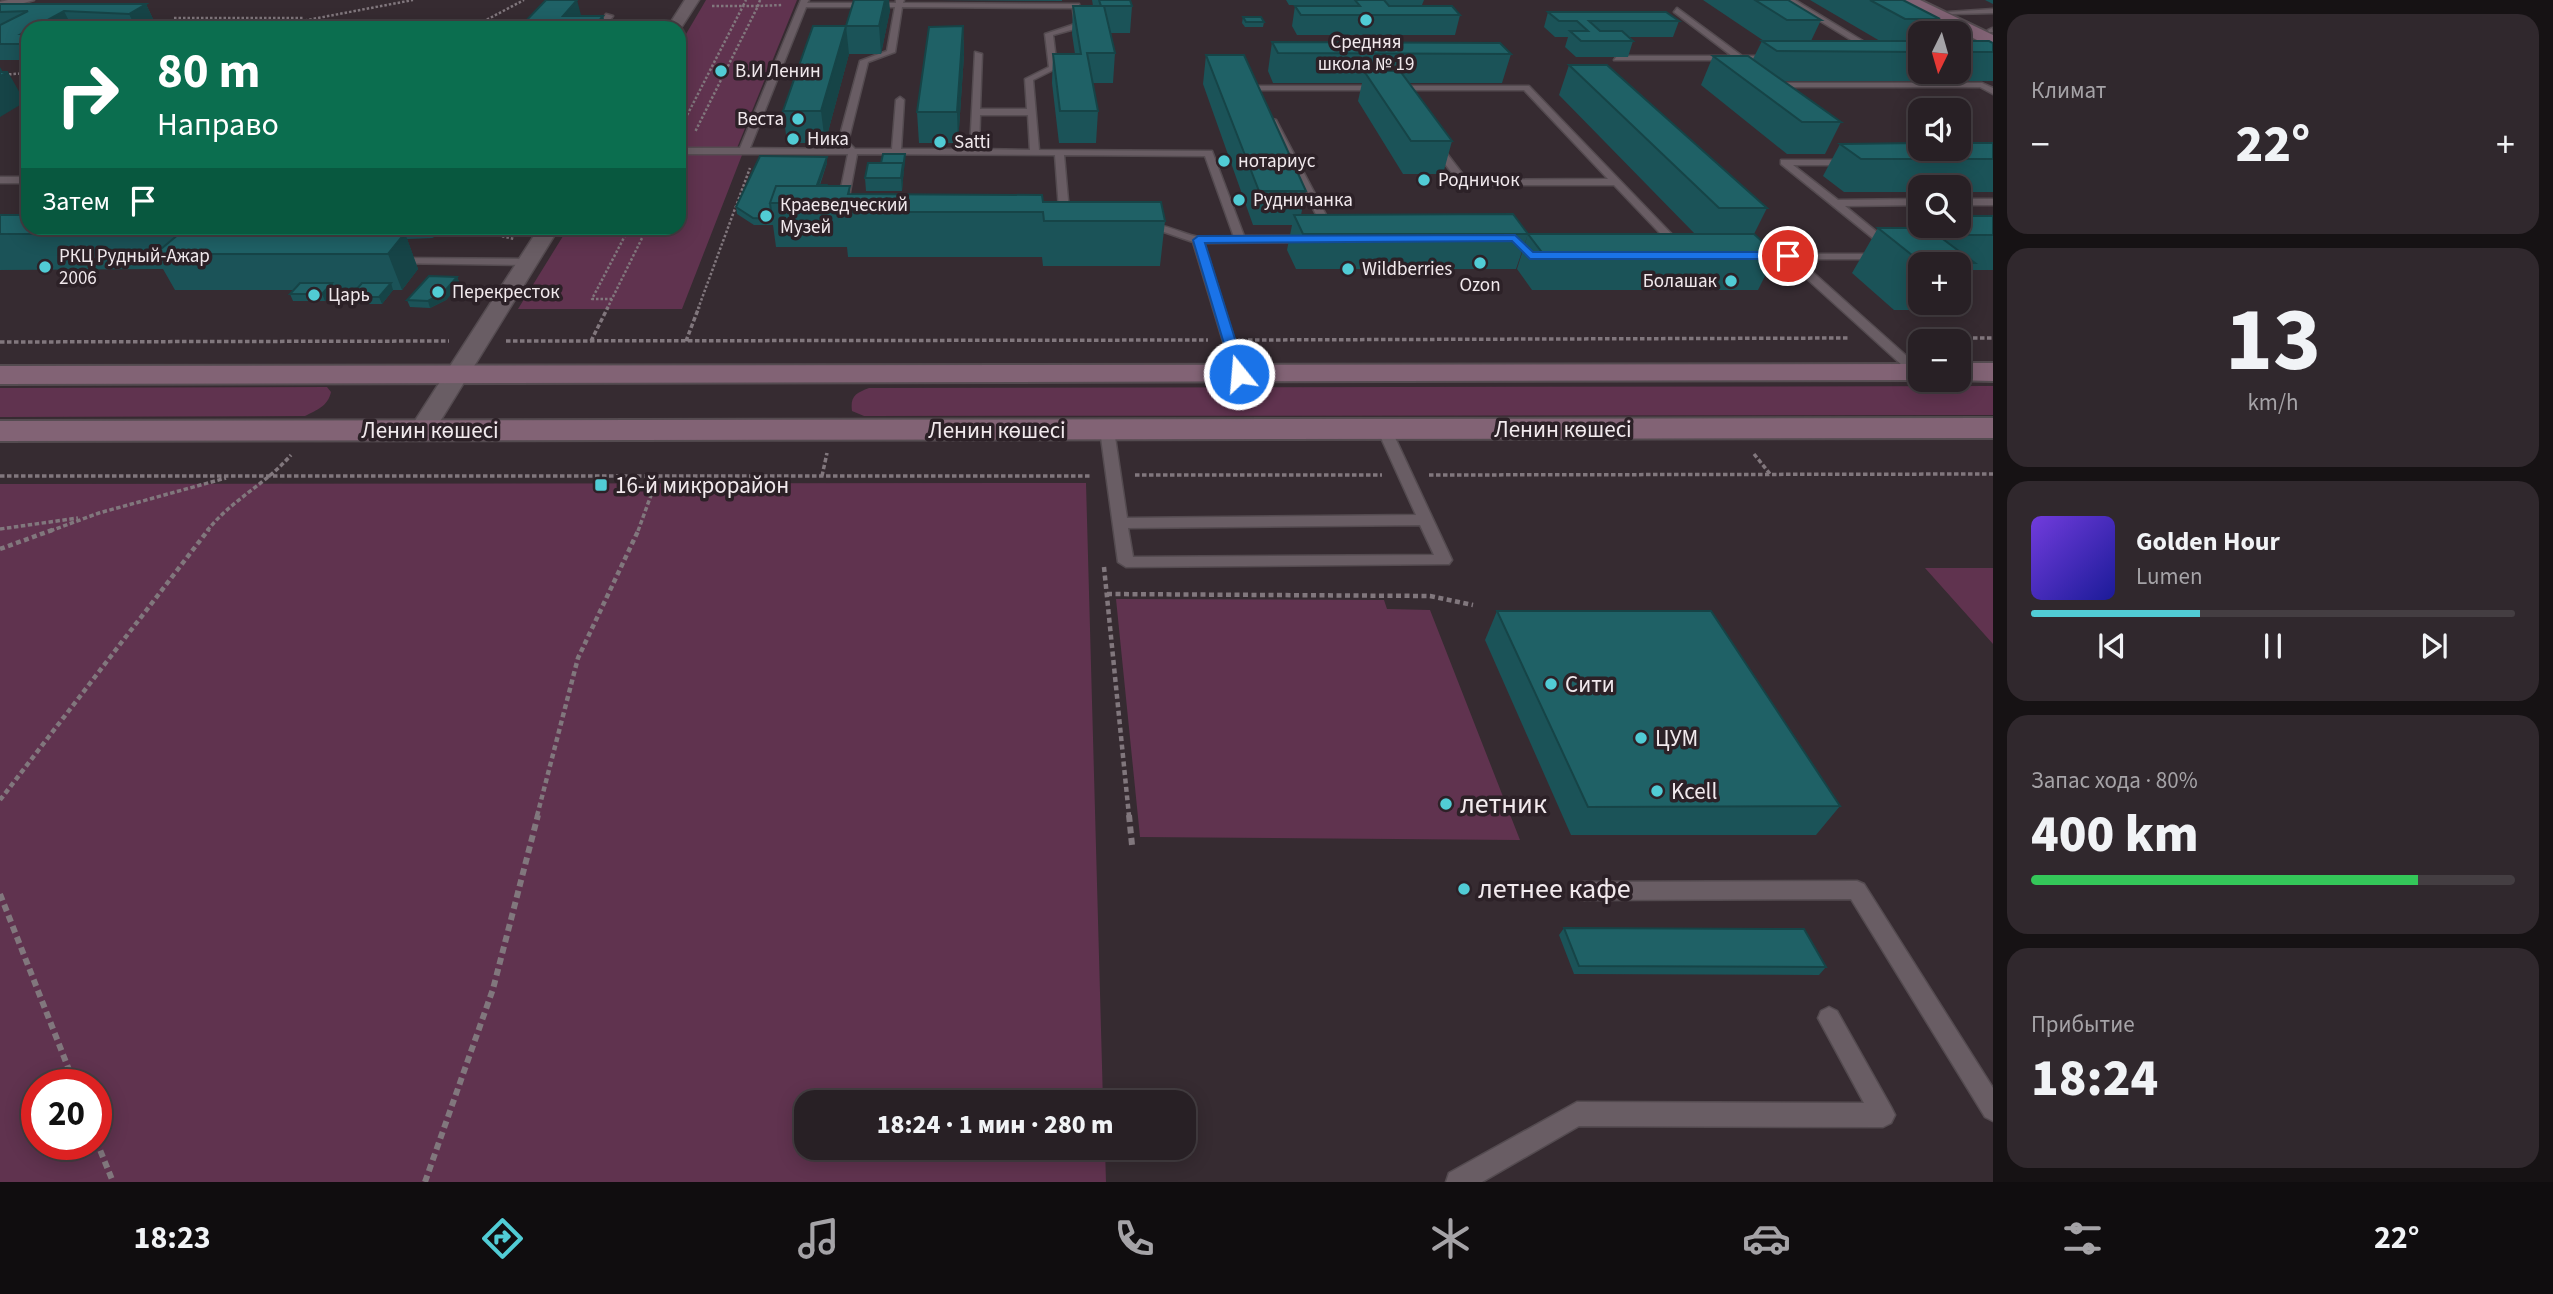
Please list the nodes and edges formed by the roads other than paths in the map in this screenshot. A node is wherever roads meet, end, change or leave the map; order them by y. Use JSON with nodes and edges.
{"nodes":[{"id":1,"x":27,"y":0,"type":"edge"},
{"id":2,"x":1790,"y":0,"type":"edge"},
{"id":3,"x":1906,"y":0,"type":"edge"},
{"id":4,"x":1926,"y":0,"type":"edge"},
{"id":5,"x":804,"y":2,"type":"edge"},
{"id":6,"x":900,"y":2,"type":"edge"},
{"id":7,"x":1075,"y":3,"type":"edge"},
{"id":8,"x":690,"y":4,"type":"edge"},
{"id":9,"x":0,"y":6,"type":"edge"},
{"id":10,"x":1677,"y":10,"type":"dead end"},
{"id":11,"x":1993,"y":11,"type":"edge"},
{"id":12,"x":1952,"y":12,"type":"junction"},
{"id":13,"x":608,"y":16,"type":"dead end"},
{"id":14,"x":1798,"y":18,"type":"edge"},
{"id":15,"x":1821,"y":18,"type":"junction"},
{"id":16,"x":604,"y":21,"type":"edge"},
{"id":17,"x":679,"y":21,"type":"edge"},
{"id":18,"x":1993,"y":33,"type":"edge"},
{"id":19,"x":978,"y":54,"type":"dead end"},
{"id":20,"x":1617,"y":58,"type":"edge"},
{"id":21,"x":1740,"y":58,"type":"junction"},
{"id":22,"x":1782,"y":58,"type":"edge"},
{"id":23,"x":1863,"y":58,"type":"edge"},
{"id":24,"x":1753,"y":85,"type":"edge"},
{"id":25,"x":1394,"y":88,"type":"junction"},
{"id":26,"x":1993,"y":92,"type":"edge"},
{"id":27,"x":1402,"y":99,"type":"edge"},
{"id":28,"x":900,"y":100,"type":"dead end"},
{"id":29,"x":1262,"y":100,"type":"edge"},
{"id":30,"x":1268,"y":111,"type":"edge"},
{"id":31,"x":975,"y":112,"type":"junction"},
{"id":32,"x":1031,"y":112,"type":"junction"},
{"id":33,"x":1425,"y":131,"type":"edge"},
{"id":34,"x":686,"y":151,"type":"edge"},
{"id":35,"x":744,"y":151,"type":"junction"},
{"id":36,"x":853,"y":152,"type":"junction"},
{"id":37,"x":896,"y":152,"type":"junction"},
{"id":38,"x":974,"y":152,"type":"junction"},
{"id":39,"x":1035,"y":152,"type":"junction"},
{"id":40,"x":1059,"y":153,"type":"junction"},
{"id":41,"x":1847,"y":154,"type":"dead end"},
{"id":42,"x":0,"y":180,"type":"edge"},
{"id":43,"x":21,"y":180,"type":"edge"},
{"id":44,"x":1616,"y":182,"type":"junction"},
{"id":45,"x":1835,"y":202,"type":"junction"},
{"id":46,"x":1908,"y":202,"type":"edge"},
{"id":47,"x":1971,"y":202,"type":"edge"},
{"id":48,"x":1993,"y":202,"type":"edge"},
{"id":49,"x":840,"y":216,"type":"edge"},
{"id":50,"x":1053,"y":229,"type":"edge"},
{"id":51,"x":1066,"y":229,"type":"junction"},
{"id":52,"x":1079,"y":229,"type":"edge"},
{"id":53,"x":1128,"y":229,"type":"edge"},
{"id":54,"x":381,"y":235,"type":"edge"},
{"id":55,"x":1240,"y":239,"type":"junction"},
{"id":56,"x":1334,"y":239,"type":"junction"},
{"id":57,"x":1348,"y":239,"type":"edge"},
{"id":58,"x":1880,"y":239,"type":"junction"},
{"id":59,"x":1905,"y":239,"type":"edge"},
{"id":60,"x":1198,"y":240,"type":"junction"},
{"id":61,"x":538,"y":244,"type":"edge"},
{"id":62,"x":1675,"y":256,"type":"edge"},
{"id":63,"x":1738,"y":256,"type":"edge"},
{"id":64,"x":1788,"y":256,"type":"junction"},
{"id":65,"x":359,"y":261,"type":"edge"},
{"id":66,"x":385,"y":261,"type":"edge"},
{"id":67,"x":1908,"y":363,"type":"edge"},
{"id":68,"x":1971,"y":372,"type":"edge"},
{"id":69,"x":1993,"y":372,"type":"edge"},
{"id":70,"x":1908,"y":373,"type":"edge"},
{"id":71,"x":0,"y":374,"type":"edge"},
{"id":72,"x":457,"y":374,"type":"junction"},
{"id":73,"x":1239,"y":374,"type":"junction"},
{"id":74,"x":822,"y":375,"type":"junction"},
{"id":75,"x":1993,"y":428,"type":"edge"},
{"id":76,"x":1384,"y":429,"type":"junction"},
{"id":77,"x":422,"y":430,"type":"junction"},
{"id":78,"x":812,"y":430,"type":"junction"},
{"id":79,"x":1107,"y":430,"type":"junction"},
{"id":80,"x":0,"y":431,"type":"edge"},
{"id":81,"x":1426,"y":520,"type":"junction"},
{"id":82,"x":1120,"y":523,"type":"junction"},
{"id":83,"x":1581,"y":891,"type":"dead end"},
{"id":84,"x":1829,"y":1018,"type":"dead end"},
{"id":85,"x":1993,"y":1109,"type":"edge"},
{"id":86,"x":1458,"y":1182,"type":"edge"}],
"edges":[{"from":1,"to":9,"type":"street"},
{"from":2,"to":15,"type":"lane"},
{"from":3,"to":18,"type":"main road"},
{"from":4,"to":12,"type":"main road"},
{"from":5,"to":6,"type":"lane"},
{"from":5,"to":35,"type":"lane"},
{"from":6,"to":7,"type":"lane"},
{"from":6,"to":36,"type":"lane"},
{"from":7,"to":32,"type":"lane"},
{"from":8,"to":17,"type":"street"},
{"from":10,"to":21,"type":"lane"},
{"from":11,"to":12,"type":"lane"},
{"from":12,"to":18,"type":"main road"},
{"from":13,"to":16,"type":"lane"},
{"from":14,"to":15,"type":"lane"},
{"from":15,"to":23,"type":"lane"},
{"from":19,"to":31,"type":"lane"},
{"from":20,"to":21,"type":"lane"},
{"from":21,"to":22,"type":"lane"},
{"from":24,"to":26,"type":"lane"},
{"from":25,"to":27,"type":"lane"},
{"from":25,"to":29,"type":"lane"},
{"from":25,"to":44,"type":"lane"},
{"from":28,"to":37,"type":"lane"},
{"from":30,"to":56,"type":"lane"},
{"from":31,"to":32,"type":"lane"},
{"from":31,"to":38,"type":"lane"},
{"from":32,"to":39,"type":"lane"},
{"from":33,"to":44,"type":"lane"},
{"from":34,"to":35,"type":"lane"},
{"from":35,"to":36,"type":"lane"},
{"from":36,"to":37,"type":"lane"},
{"from":36,"to":49,"type":"lane"},
{"from":37,"to":38,"type":"lane"},
{"from":38,"to":39,"type":"lane"},
{"from":39,"to":40,"type":"lane"},
{"from":40,"to":51,"type":"lane"},
{"from":40,"to":55,"type":"lane"},
{"from":41,"to":45,"type":"lane"},
{"from":42,"to":43,"type":"lane"},
{"from":44,"to":62,"type":"lane"},
{"from":45,"to":46,"type":"lane"},
{"from":45,"to":58,"type":"lane"},
{"from":47,"to":48,"type":"lane"},
{"from":50,"to":51,"type":"lane"},
{"from":51,"to":52,"type":"lane"},
{"from":53,"to":60,"type":"lane"},
{"from":54,"to":65,"type":"lane"},
{"from":55,"to":56,"type":"lane"},
{"from":55,"to":60,"type":"lane"},
{"from":56,"to":57,"type":"lane"},
{"from":58,"to":59,"type":"lane"},
{"from":58,"to":64,"type":"lane"},
{"from":60,"to":73,"type":"lane"},
{"from":61,"to":66,"type":"lane"},
{"from":61,"to":72,"type":"street"},
{"from":63,"to":64,"type":"lane"},
{"from":64,"to":67,"type":"lane"},
{"from":68,"to":69,"type":"main road"},
{"from":70,"to":73,"type":"main road"},
{"from":71,"to":72,"type":"main road"},
{"from":72,"to":74,"type":"main road"},
{"from":72,"to":77,"type":"street"},
{"from":73,"to":74,"type":"main road"},
{"from":74,"to":78,"type":"main road"},
{"from":75,"to":76,"type":"main road","name":"Ленин көшесі"},
{"from":76,"to":79,"type":"main road","name":"Ленин көшесі"},
{"from":76,"to":81,"type":"lane"},
{"from":77,"to":78,"type":"main road","name":"Ленин көшесі"},
{"from":77,"to":80,"type":"main road","name":"Ленин көшесі"},
{"from":78,"to":79,"type":"main road","name":"Ленин көшесі"},
{"from":79,"to":82,"type":"lane"},
{"from":81,"to":82,"type":"lane"},
{"from":81,"to":82,"type":"lane"},
{"from":83,"to":85,"type":"lane"},
{"from":84,"to":86,"type":"lane"}]}
